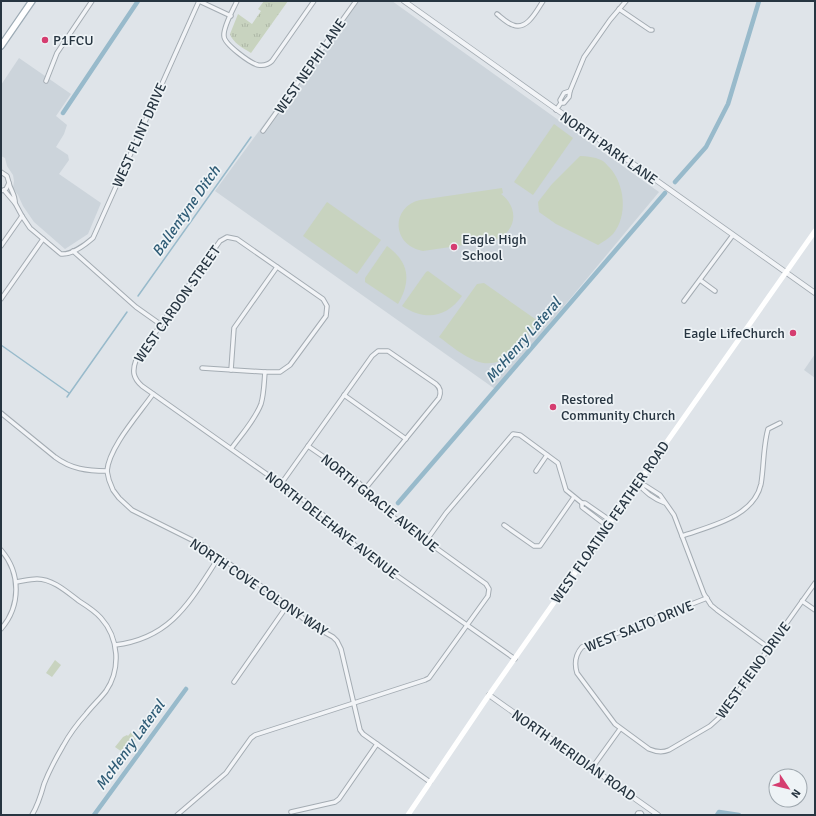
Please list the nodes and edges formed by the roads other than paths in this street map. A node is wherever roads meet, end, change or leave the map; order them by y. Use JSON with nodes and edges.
{"nodes":[{"id":1,"x":32,"y":1,"type":"edge"},
{"id":2,"x":92,"y":1,"type":"edge"},
{"id":3,"x":199,"y":1,"type":"edge"},
{"id":4,"x":237,"y":1,"type":"edge"},
{"id":5,"x":314,"y":1,"type":"edge"},
{"id":6,"x":356,"y":1,"type":"edge"},
{"id":7,"x":404,"y":1,"type":"edge"},
{"id":8,"x":543,"y":1,"type":"edge"},
{"id":9,"x":626,"y":1,"type":"edge"},
{"id":10,"x":619,"y":9,"type":"junction"},
{"id":11,"x":497,"y":14,"type":"dead end"},
{"id":12,"x":231,"y":16,"type":"junction"},
{"id":13,"x":652,"y":30,"type":"dead end"},
{"id":14,"x":1,"y":46,"type":"edge"},
{"id":15,"x":46,"y":81,"type":"dead end"},
{"id":16,"x":556,"y":110,"type":"junction"},
{"id":17,"x":264,"y":131,"type":"dead end"},
{"id":18,"x":1,"y":172,"type":"edge"},
{"id":19,"x":9,"y":183,"type":"junction"},
{"id":20,"x":2,"y":191,"type":"edge"},
{"id":21,"x":15,"y":203,"type":"junction"},
{"id":22,"x":22,"y":216,"type":"junction"},
{"id":23,"x":815,"y":231,"type":"edge"},
{"id":24,"x":733,"y":235,"type":"junction"},
{"id":25,"x":43,"y":239,"type":"junction"},
{"id":26,"x":1,"y":246,"type":"edge"},
{"id":27,"x":72,"y":251,"type":"junction"},
{"id":28,"x":277,"y":266,"type":"junction"},
{"id":29,"x":786,"y":273,"type":"junction"},
{"id":30,"x":700,"y":280,"type":"junction"},
{"id":31,"x":715,"y":291,"type":"dead end"},
{"id":32,"x":815,"y":293,"type":"edge"},
{"id":33,"x":1,"y":299,"type":"edge"},
{"id":34,"x":684,"y":301,"type":"dead end"},
{"id":35,"x":160,"y":324,"type":"junction"},
{"id":36,"x":202,"y":368,"type":"dead end"},
{"id":37,"x":232,"y":370,"type":"junction"},
{"id":38,"x":265,"y":372,"type":"junction"},
{"id":39,"x":133,"y":375,"type":"joint"},
{"id":40,"x":153,"y":394,"type":"junction"},
{"id":41,"x":344,"y":395,"type":"junction"},
{"id":42,"x":1,"y":413,"type":"edge"},
{"id":43,"x":780,"y":423,"type":"dead end"},
{"id":44,"x":406,"y":439,"type":"junction"},
{"id":45,"x":308,"y":446,"type":"junction"},
{"id":46,"x":231,"y":449,"type":"junction"},
{"id":47,"x":547,"y":455,"type":"junction"},
{"id":48,"x":107,"y":471,"type":"junction"},
{"id":49,"x":536,"y":471,"type":"dead end"},
{"id":50,"x":638,"y":483,"type":"junction"},
{"id":51,"x":281,"y":484,"type":"junction"},
{"id":52,"x":365,"y":489,"type":"junction"},
{"id":53,"x":574,"y":497,"type":"junction"},
{"id":54,"x":582,"y":503,"type":"junction"},
{"id":55,"x":611,"y":521,"type":"junction"},
{"id":56,"x":504,"y":525,"type":"dead end"},
{"id":57,"x":607,"y":526,"type":"junction"},
{"id":58,"x":682,"y":536,"type":"junction"},
{"id":59,"x":426,"y":541,"type":"junction"},
{"id":60,"x":1,"y":550,"type":"edge"},
{"id":61,"x":219,"y":557,"type":"junction"},
{"id":62,"x":16,"y":582,"type":"junction"},
{"id":63,"x":815,"y":583,"type":"edge"},
{"id":64,"x":707,"y":598,"type":"junction"},
{"id":65,"x":802,"y":601,"type":"junction"},
{"id":66,"x":287,"y":606,"type":"junction"},
{"id":67,"x":815,"y":610,"type":"edge"},
{"id":68,"x":467,"y":625,"type":"junction"},
{"id":69,"x":1,"y":629,"type":"edge"},
{"id":70,"x":115,"y":645,"type":"junction"},
{"id":71,"x":770,"y":648,"type":"junction"},
{"id":72,"x":515,"y":658,"type":"junction"},
{"id":73,"x":234,"y":682,"type":"dead end"},
{"id":74,"x":489,"y":695,"type":"junction"},
{"id":75,"x":354,"y":703,"type":"junction"},
{"id":76,"x":620,"y":728,"type":"junction"},
{"id":77,"x":377,"y":744,"type":"junction"},
{"id":78,"x":592,"y":768,"type":"junction"},
{"id":79,"x":430,"y":782,"type":"junction"},
{"id":80,"x":646,"y":806,"type":"junction"},
{"id":81,"x":291,"y":812,"type":"dead end"},
{"id":82,"x":642,"y":814,"type":"edge"},
{"id":83,"x":32,"y":815,"type":"edge"},
{"id":84,"x":177,"y":815,"type":"edge"},
{"id":85,"x":408,"y":815,"type":"edge"},
{"id":86,"x":637,"y":815,"type":"edge"},
{"id":87,"x":658,"y":815,"type":"edge"}],
"edges":[{"from":1,"to":14,"type":"main road"},
{"from":2,"to":15,"type":"street"},
{"from":3,"to":12,"type":"street"},
{"from":3,"to":27,"type":"street","name":"WEST FLINT DRIVE"},
{"from":4,"to":12,"type":"street"},
{"from":5,"to":12,"type":"street"},
{"from":6,"to":17,"type":"street","name":"WEST NEPHI LANE"},
{"from":7,"to":16,"type":"street","name":"NORTH PARK LANE"},
{"from":8,"to":11,"type":"street"},
{"from":9,"to":10,"type":"street"},
{"from":10,"to":13,"type":"street"},
{"from":10,"to":16,"type":"street"},
{"from":16,"to":24,"type":"street","name":"NORTH PARK LANE"},
{"from":18,"to":19,"type":"street"},
{"from":19,"to":20,"type":"street"},
{"from":19,"to":21,"type":"street"},
{"from":20,"to":21,"type":"street"},
{"from":21,"to":22,"type":"street"},
{"from":22,"to":25,"type":"street"},
{"from":22,"to":26,"type":"street"},
{"from":23,"to":29,"type":"main road","name":"WEST FLOATING FEATHER ROAD"},
{"from":24,"to":29,"type":"street","name":"NORTH PARK LANE"},
{"from":24,"to":30,"type":"street"},
{"from":25,"to":27,"type":"street","name":"WEST FLINT DRIVE"},
{"from":25,"to":33,"type":"street"},
{"from":27,"to":35,"type":"street"},
{"from":28,"to":35,"type":"street","name":"WEST CARDON STREET"},
{"from":28,"to":37,"type":"street"},
{"from":28,"to":38,"type":"street"},
{"from":29,"to":32,"type":"street","name":"NORTH PARK LANE"},
{"from":29,"to":50,"type":"main road","name":"WEST FLOATING FEATHER ROAD"},
{"from":30,"to":31,"type":"street"},
{"from":30,"to":34,"type":"street"},
{"from":35,"to":39,"type":"street","name":"WEST CARDON STREET"},
{"from":36,"to":37,"type":"street"},
{"from":37,"to":38,"type":"street"},
{"from":38,"to":46,"type":"street"},
{"from":39,"to":40,"type":"street","name":"NORTH DELEHAYE AVENUE"},
{"from":40,"to":46,"type":"street","name":"NORTH DELEHAYE AVENUE"},
{"from":40,"to":48,"type":"street"},
{"from":41,"to":44,"type":"street"},
{"from":41,"to":44,"type":"street"},
{"from":41,"to":45,"type":"street"},
{"from":42,"to":48,"type":"street"},
{"from":43,"to":58,"type":"street"},
{"from":44,"to":52,"type":"street"},
{"from":45,"to":51,"type":"street"},
{"from":45,"to":52,"type":"street","name":"NORTH GRACIE AVENUE"},
{"from":46,"to":51,"type":"street","name":"NORTH DELEHAYE AVENUE"},
{"from":47,"to":49,"type":"street"},
{"from":47,"to":53,"type":"street"},
{"from":47,"to":59,"type":"street"},
{"from":48,"to":61,"type":"street","name":"NORTH COVE COLONY WAY"},
{"from":50,"to":55,"type":"main road","name":"WEST FLOATING FEATHER ROAD"},
{"from":50,"to":58,"type":"street"},
{"from":51,"to":68,"type":"street","name":"NORTH DELEHAYE AVENUE"},
{"from":52,"to":59,"type":"street","name":"NORTH GRACIE AVENUE"},
{"from":53,"to":54,"type":"street"},
{"from":53,"to":56,"type":"street"},
{"from":54,"to":55,"type":"street"},
{"from":54,"to":57,"type":"street"},
{"from":55,"to":57,"type":"main road","name":"WEST FLOATING FEATHER ROAD"},
{"from":57,"to":72,"type":"main road","name":"WEST FLOATING FEATHER ROAD"},
{"from":58,"to":64,"type":"street"},
{"from":59,"to":68,"type":"street","name":"NORTH GRACIE AVENUE"},
{"from":60,"to":62,"type":"street"},
{"from":61,"to":66,"type":"street","name":"NORTH COVE COLONY WAY"},
{"from":61,"to":70,"type":"street"},
{"from":62,"to":69,"type":"street"},
{"from":62,"to":70,"type":"street"},
{"from":63,"to":65,"type":"street","name":"WEST FIENO DRIVE"},
{"from":64,"to":71,"type":"street"},
{"from":64,"to":76,"type":"street","name":"WEST SALTO DRIVE"},
{"from":65,"to":67,"type":"street"},
{"from":65,"to":71,"type":"street","name":"WEST FIENO DRIVE"},
{"from":66,"to":73,"type":"street"},
{"from":66,"to":75,"type":"street","name":"NORTH COVE COLONY WAY"},
{"from":68,"to":72,"type":"street","name":"NORTH DELEHAYE AVENUE"},
{"from":68,"to":75,"type":"street"},
{"from":70,"to":83,"type":"street"},
{"from":71,"to":76,"type":"street","name":"WEST FIENO DRIVE"},
{"from":72,"to":74,"type":"main road","name":"WEST FLOATING FEATHER ROAD"},
{"from":74,"to":78,"type":"street","name":"NORTH MERIDIAN ROAD"},
{"from":74,"to":79,"type":"main road","name":"WEST FLOATING FEATHER ROAD"},
{"from":75,"to":77,"type":"street","name":"NORTH COVE COLONY WAY"},
{"from":75,"to":84,"type":"street"},
{"from":76,"to":78,"type":"street"},
{"from":77,"to":79,"type":"street","name":"NORTH COVE COLONY WAY"},
{"from":77,"to":81,"type":"street"},
{"from":78,"to":80,"type":"street","name":"NORTH MERIDIAN ROAD"},
{"from":79,"to":85,"type":"main road","name":"WEST FLOATING FEATHER ROAD"},
{"from":80,"to":82,"type":"street"},
{"from":80,"to":87,"type":"street","name":"NORTH MERIDIAN ROAD"},
{"from":82,"to":86,"type":"street"}]}
